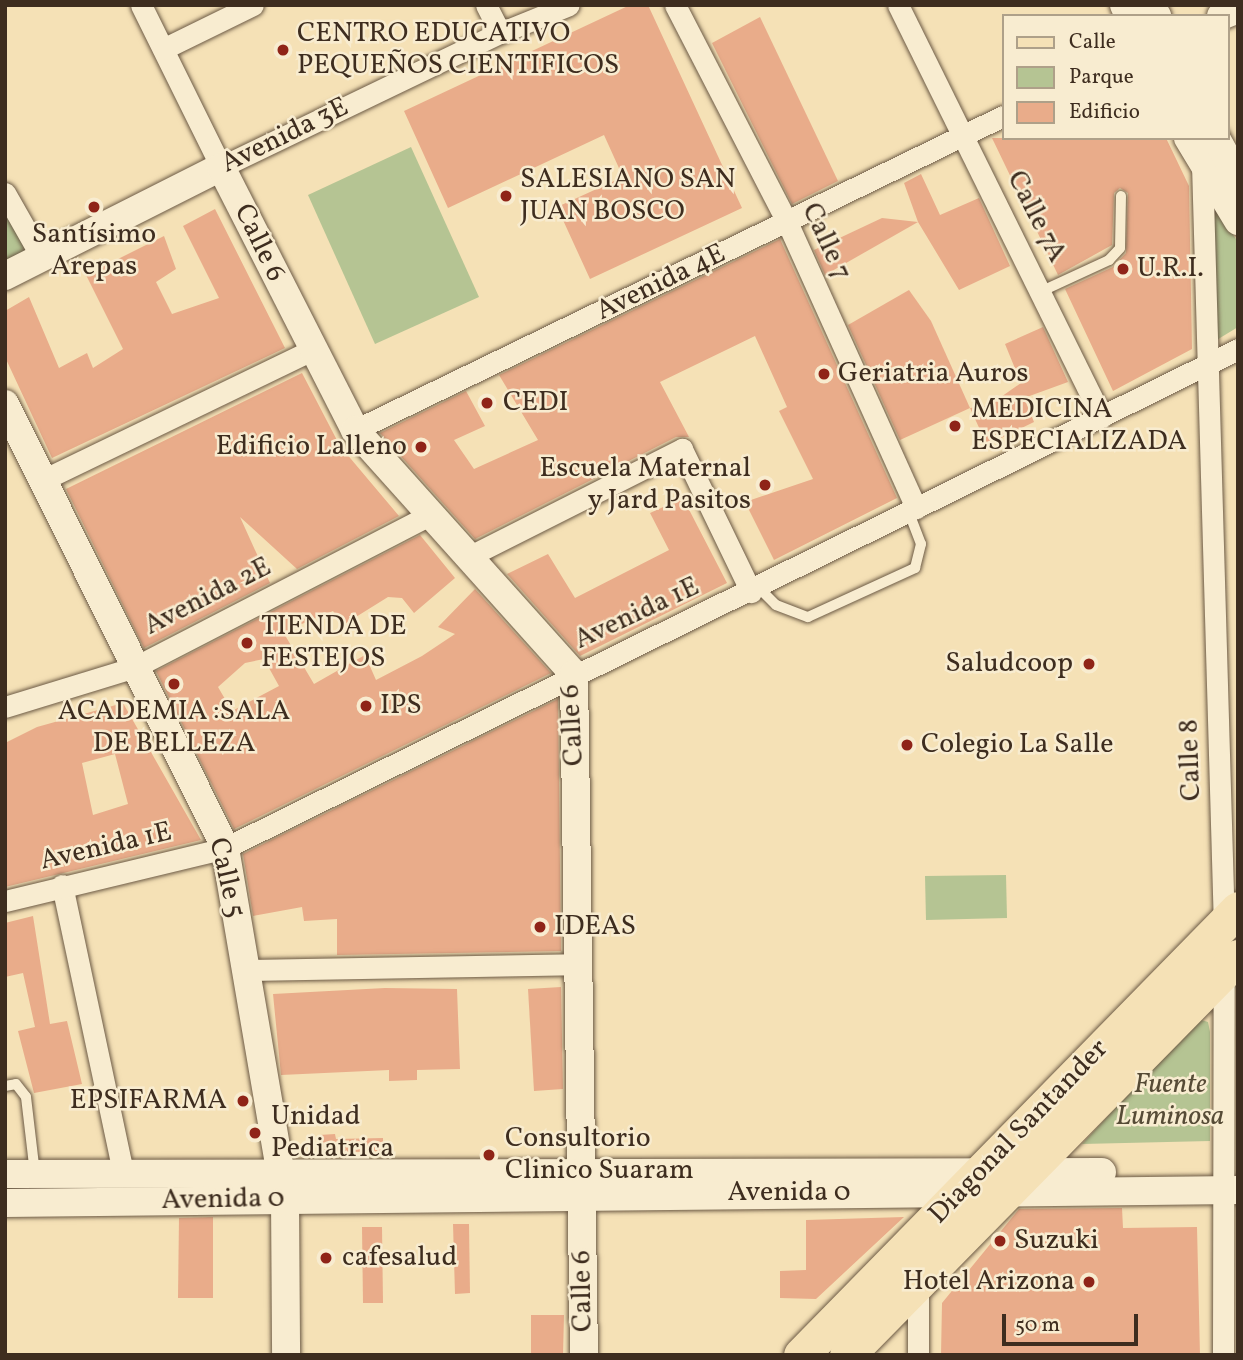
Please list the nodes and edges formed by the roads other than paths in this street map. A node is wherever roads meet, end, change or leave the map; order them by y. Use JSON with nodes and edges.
{"nodes":[{"id":1,"x":141,"y":5,"type":"edge"},
{"id":2,"x":253,"y":5,"type":"edge"},
{"id":3,"x":486,"y":5,"type":"edge"},
{"id":4,"x":569,"y":5,"type":"edge"},
{"id":5,"x":675,"y":5,"type":"edge"},
{"id":6,"x":898,"y":5,"type":"edge"},
{"id":7,"x":500,"y":33,"type":"junction"},
{"id":8,"x":163,"y":49,"type":"junction"},
{"id":9,"x":1002,"y":116,"type":"edge"},
{"id":10,"x":963,"y":135,"type":"junction"},
{"id":11,"x":1189,"y":140,"type":"edge"},
{"id":12,"x":1217,"y":140,"type":"edge"},
{"id":13,"x":1202,"y":164,"type":"junction"},
{"id":14,"x":221,"y":167,"type":"junction"},
{"id":15,"x":1238,"y":178,"type":"edge"},
{"id":16,"x":5,"y":193,"type":"edge"},
{"id":17,"x":1121,"y":196,"type":"dead end"},
{"id":18,"x":1238,"y":221,"type":"edge"},
{"id":19,"x":787,"y":222,"type":"junction"},
{"id":20,"x":42,"y":258,"type":"junction"},
{"id":21,"x":5,"y":276,"type":"edge"},
{"id":22,"x":1042,"y":291,"type":"junction"},
{"id":23,"x":1238,"y":349,"type":"edge"},
{"id":24,"x":312,"y":350,"type":"junction"},
{"id":25,"x":1206,"y":365,"type":"junction"},
{"id":26,"x":5,"y":404,"type":"edge"},
{"id":27,"x":1102,"y":417,"type":"junction"},
{"id":28,"x":355,"y":430,"type":"junction"},
{"id":29,"x":43,"y":480,"type":"junction"},
{"id":30,"x":913,"y":510,"type":"junction"},
{"id":31,"x":428,"y":516,"type":"junction"},
{"id":32,"x":468,"y":557,"type":"junction"},
{"id":33,"x":755,"y":590,"type":"junction"},
{"id":34,"x":135,"y":667,"type":"junction"},
{"id":35,"x":574,"y":674,"type":"junction"},
{"id":36,"x":5,"y":707,"type":"edge"},
{"id":37,"x":225,"y":848,"type":"junction"},
{"id":38,"x":62,"y":885,"type":"junction"},
{"id":39,"x":5,"y":901,"type":"edge"},
{"id":40,"x":1231,"y":915,"type":"edge"},
{"id":41,"x":578,"y":964,"type":"junction"},
{"id":42,"x":1231,"y":964,"type":"edge"},
{"id":43,"x":245,"y":970,"type":"junction"},
{"id":44,"x":5,"y":1086,"type":"edge"},
{"id":45,"x":279,"y":1171,"type":"junction"},
{"id":46,"x":123,"y":1173,"type":"junction"},
{"id":47,"x":5,"y":1174,"type":"edge"},
{"id":48,"x":35,"y":1174,"type":"junction"},
{"id":49,"x":992,"y":1181,"type":"junction"},
{"id":50,"x":582,"y":1182,"type":"junction"},
{"id":51,"x":1230,"y":1182,"type":"edge"},
{"id":52,"x":285,"y":1199,"type":"junction"},
{"id":53,"x":5,"y":1203,"type":"edge"},
{"id":54,"x":918,"y":1281,"type":"junction"},
{"id":55,"x":286,"y":1355,"type":"edge"},
{"id":56,"x":584,"y":1355,"type":"edge"},
{"id":57,"x":801,"y":1355,"type":"edge"},
{"id":58,"x":846,"y":1355,"type":"edge"},
{"id":59,"x":918,"y":1355,"type":"edge"},
{"id":60,"x":1223,"y":1355,"type":"edge"}],
"edges":[{"from":1,"to":8,"type":"street"},
{"from":2,"to":8,"type":"street"},
{"from":3,"to":7,"type":"street"},
{"from":4,"to":7,"type":"street","name":"Avenida 3E"},
{"from":5,"to":19,"type":"street","name":"Calle 7"},
{"from":6,"to":10,"type":"street","name":"Calle 7A"},
{"from":7,"to":14,"type":"street","name":"Avenida 3E"},
{"from":8,"to":14,"type":"street"},
{"from":9,"to":10,"type":"street","name":"Avenida 4E"},
{"from":10,"to":19,"type":"street","name":"Avenida 4E"},
{"from":10,"to":22,"type":"street","name":"Calle 7A"},
{"from":11,"to":13,"type":"street"},
{"from":12,"to":15,"type":"street"},
{"from":13,"to":18,"type":"street"},
{"from":13,"to":25,"type":"street","name":"Calle 8"},
{"from":14,"to":20,"type":"street","name":"Avenida 3E"},
{"from":14,"to":24,"type":"street","name":"Calle 6"},
{"from":16,"to":20,"type":"street"},
{"from":17,"to":22,"type":"lane"},
{"from":19,"to":28,"type":"street","name":"Avenida 4E"},
{"from":19,"to":30,"type":"street","name":"Calle 7"},
{"from":20,"to":21,"type":"street","name":"Avenida 3E"},
{"from":22,"to":27,"type":"street","name":"Calle 7A"},
{"from":23,"to":25,"type":"street","name":"Avenida 1E"},
{"from":24,"to":28,"type":"street","name":"Calle 6"},
{"from":24,"to":29,"type":"street"},
{"from":25,"to":27,"type":"street","name":"Avenida 1E"},
{"from":25,"to":40,"type":"street","name":"Calle 8"},
{"from":26,"to":29,"type":"street","name":"Calle 5"},
{"from":27,"to":30,"type":"street","name":"Avenida 1E"},
{"from":28,"to":31,"type":"street","name":"Calle 6"},
{"from":29,"to":34,"type":"street","name":"Calle 5"},
{"from":30,"to":33,"type":"street","name":"Avenida 1E"},
{"from":30,"to":33,"type":"lane"},
{"from":31,"to":32,"type":"street","name":"Calle 6"},
{"from":31,"to":34,"type":"street","name":"Avenida 2E"},
{"from":32,"to":33,"type":"street"},
{"from":32,"to":35,"type":"street","name":"Calle 6"},
{"from":33,"to":35,"type":"street","name":"Avenida 1E"},
{"from":34,"to":36,"type":"street","name":"Avenida 2E"},
{"from":34,"to":37,"type":"street","name":"Calle 5"},
{"from":35,"to":37,"type":"street","name":"Avenida 1E"},
{"from":35,"to":41,"type":"street","name":"Calle 6"},
{"from":37,"to":38,"type":"street","name":"Avenida 1E"},
{"from":37,"to":43,"type":"street","name":"Calle 5"},
{"from":38,"to":39,"type":"street","name":"Avenida 1E"},
{"from":38,"to":46,"type":"street"},
{"from":40,"to":42,"type":"street","name":"Calle 8"},
{"from":40,"to":49,"type":"main road","name":"Diagonal Santander"},
{"from":41,"to":43,"type":"street"},
{"from":41,"to":50,"type":"street","name":"Calle 6"},
{"from":42,"to":49,"type":"main road","name":"Diagonal Santander"},
{"from":42,"to":51,"type":"street","name":"Calle 8"},
{"from":43,"to":45,"type":"street","name":"Calle 5"},
{"from":44,"to":48,"type":"lane"},
{"from":45,"to":46,"type":"street","name":"Avenida 0"},
{"from":45,"to":50,"type":"street","name":"Avenida 0"},
{"from":45,"to":52,"type":"street","name":"Calle 5"},
{"from":46,"to":48,"type":"street","name":"Avenida 0"},
{"from":47,"to":48,"type":"street","name":"Avenida 0"},
{"from":49,"to":50,"type":"street","name":"Avenida 0"},
{"from":49,"to":51,"type":"street","name":"Avenida 0"},
{"from":49,"to":54,"type":"main road","name":"Diagonal Santander"},
{"from":49,"to":57,"type":"main road","name":"Diagonal Santander"},
{"from":50,"to":52,"type":"street","name":"Avenida 0"},
{"from":50,"to":56,"type":"street","name":"Calle 6"},
{"from":51,"to":60,"type":"street","name":"Calle 8"},
{"from":52,"to":53,"type":"street","name":"Avenida 0"},
{"from":52,"to":55,"type":"street","name":"Calle 5"},
{"from":54,"to":58,"type":"main road","name":"Diagonal Santander"},
{"from":54,"to":59,"type":"street"}]}
